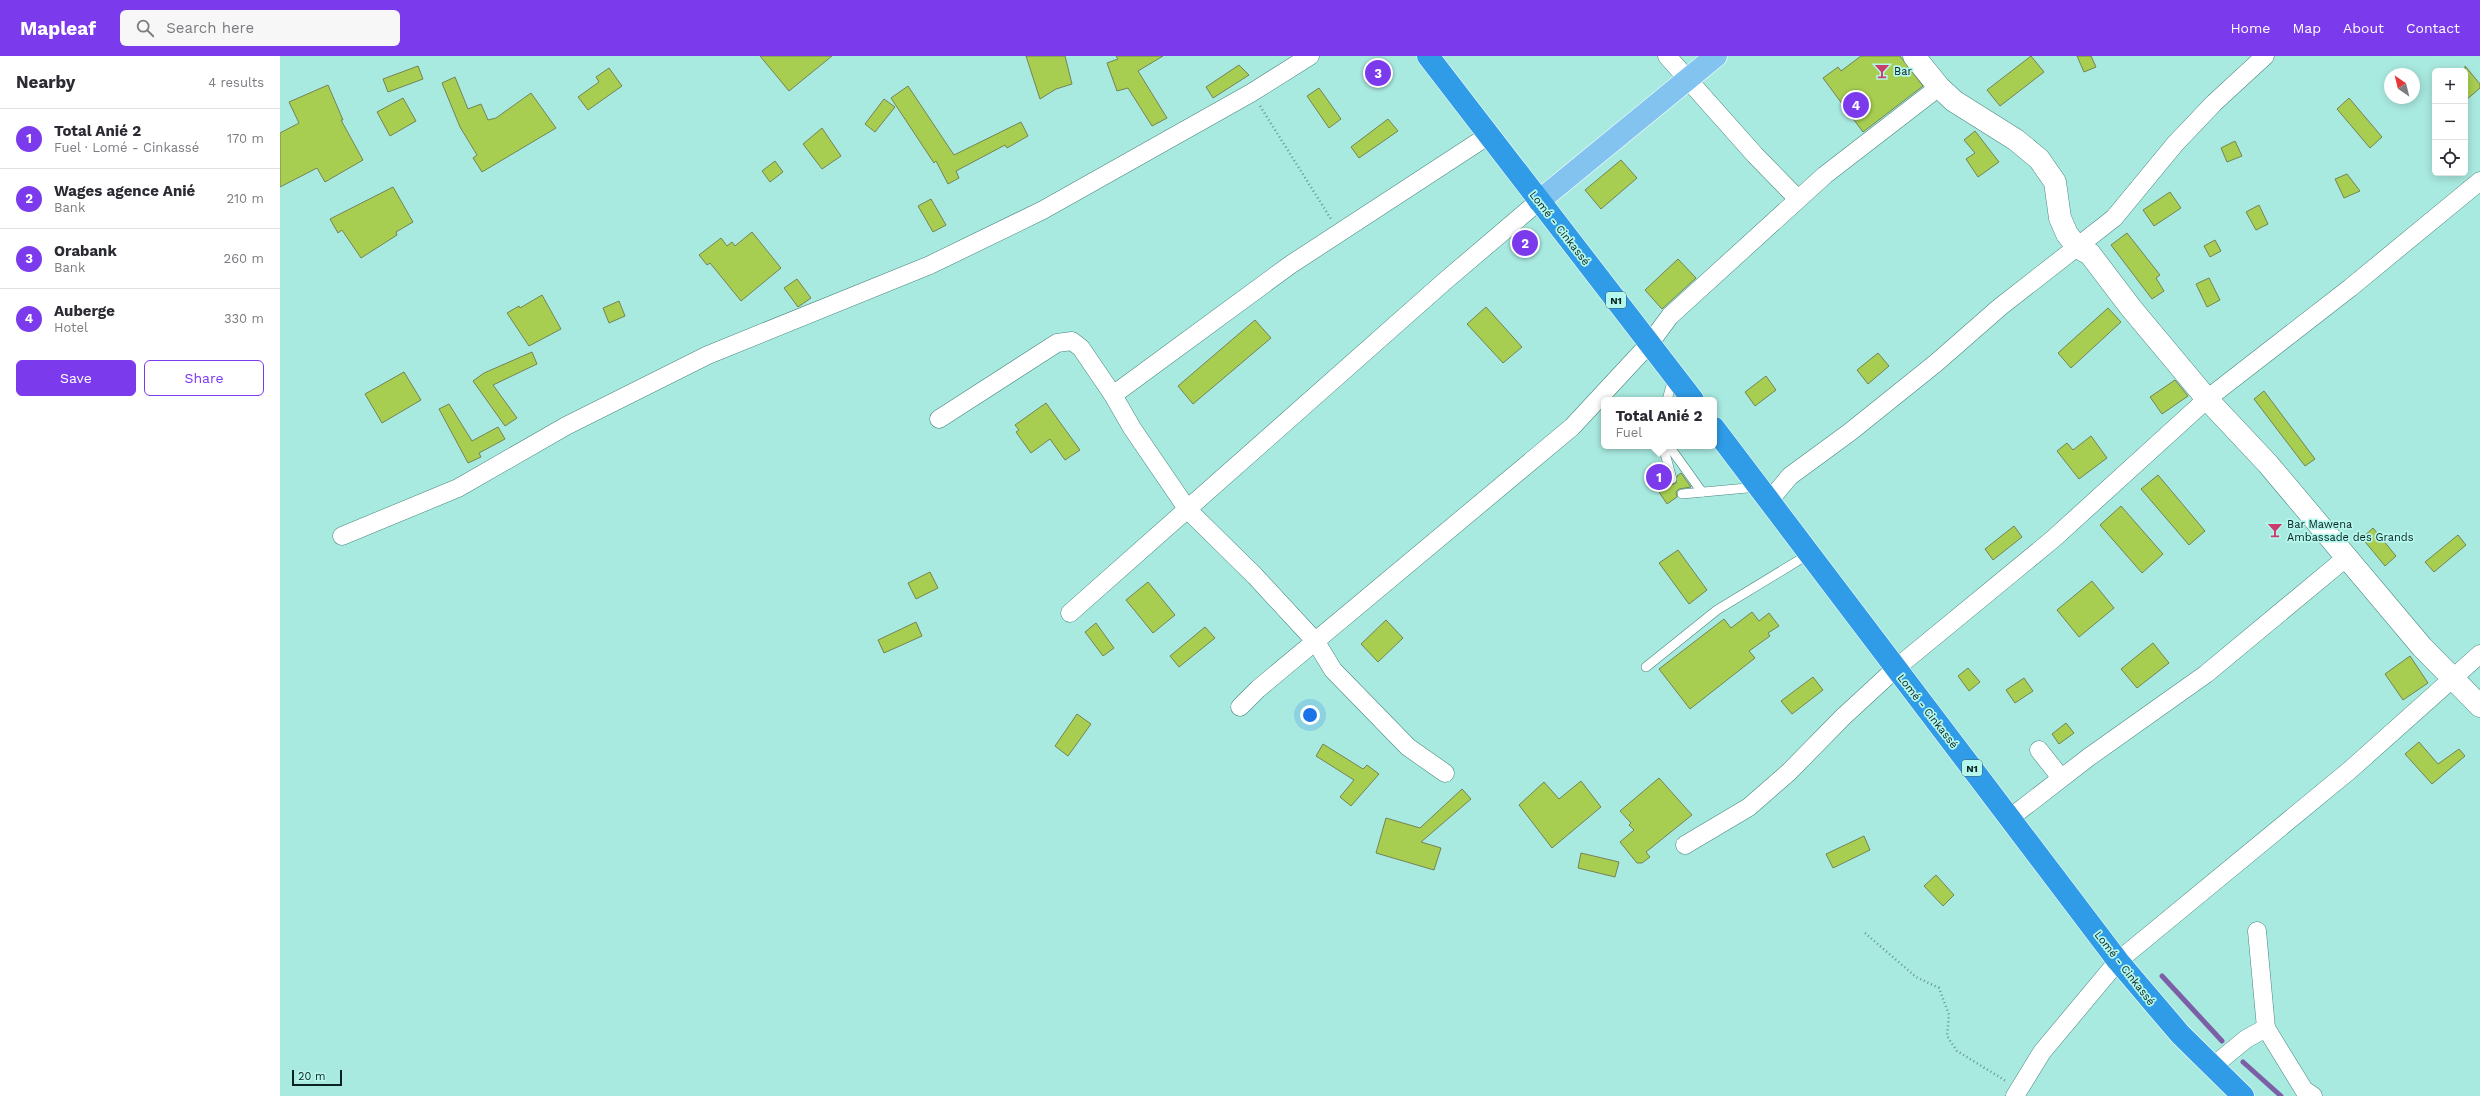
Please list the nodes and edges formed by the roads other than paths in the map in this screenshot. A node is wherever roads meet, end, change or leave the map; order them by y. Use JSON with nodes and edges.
{"nodes":[{"id":1,"x":1310,"y":56,"type":"edge"},
{"id":2,"x":1428,"y":56,"type":"edge"},
{"id":3,"x":1667,"y":56,"type":"edge"},
{"id":4,"x":1716,"y":56,"type":"edge"},
{"id":5,"x":1914,"y":56,"type":"edge"},
{"id":6,"x":2265,"y":56,"type":"edge"},
{"id":7,"x":1687,"y":80,"type":"junction"},
{"id":8,"x":1939,"y":87,"type":"junction"},
{"id":9,"x":1489,"y":135,"type":"junction"},
{"id":10,"x":2480,"y":181,"type":"edge"},
{"id":11,"x":1798,"y":199,"type":"junction"},
{"id":12,"x":1539,"y":201,"type":"junction"},
{"id":13,"x":2077,"y":247,"type":"junction"},
{"id":14,"x":1650,"y":343,"type":"junction"},
{"id":15,"x":1674,"y":374,"type":"junction"},
{"id":16,"x":1113,"y":395,"type":"junction"},
{"id":17,"x":1668,"y":397,"type":"edge"},
{"id":18,"x":1691,"y":397,"type":"edge"},
{"id":19,"x":2207,"y":399,"type":"junction"},
{"id":20,"x":939,"y":419,"type":"dead end"},
{"id":21,"x":1717,"y":432,"type":"edge"},
{"id":22,"x":1664,"y":449,"type":"edge"},
{"id":23,"x":1671,"y":449,"type":"edge"},
{"id":24,"x":1672,"y":479,"type":"dead end"},
{"id":25,"x":1702,"y":492,"type":"junction"},
{"id":26,"x":1682,"y":494,"type":"dead end"},
{"id":27,"x":1763,"y":494,"type":"junction"},
{"id":28,"x":1188,"y":510,"type":"junction"},
{"id":29,"x":342,"y":536,"type":"dead end"},
{"id":30,"x":1809,"y":554,"type":"junction"},
{"id":31,"x":2347,"y":557,"type":"junction"},
{"id":32,"x":1070,"y":613,"type":"dead end"},
{"id":33,"x":1316,"y":642,"type":"junction"},
{"id":34,"x":2480,"y":654,"type":"edge"},
{"id":35,"x":1646,"y":667,"type":"dead end"},
{"id":36,"x":1895,"y":669,"type":"junction"},
{"id":37,"x":2451,"y":678,"type":"junction"},
{"id":38,"x":1240,"y":706,"type":"dead end"},
{"id":39,"x":2480,"y":706,"type":"edge"},
{"id":40,"x":2039,"y":750,"type":"dead end"},
{"id":41,"x":1445,"y":773,"type":"dead end"},
{"id":42,"x":2061,"y":778,"type":"junction"},
{"id":43,"x":2010,"y":818,"type":"junction"},
{"id":44,"x":1685,"y":845,"type":"dead end"},
{"id":45,"x":2257,"y":931,"type":"dead end"},
{"id":46,"x":2118,"y":961,"type":"junction"},
{"id":47,"x":2266,"y":1028,"type":"junction"},
{"id":48,"x":2212,"y":1067,"type":"junction"},
{"id":49,"x":2016,"y":1092,"type":"edge"},
{"id":50,"x":2243,"y":1096,"type":"edge"},
{"id":51,"x":2313,"y":1096,"type":"edge"}],
"edges":[{"from":1,"to":29,"type":"street"},
{"from":2,"to":9,"type":"highway","name":"Lomé - Cinkassé","number":"N1"},
{"from":3,"to":7,"type":"street"},
{"from":4,"to":7,"type":"main road"},
{"from":5,"to":8,"type":"street"},
{"from":6,"to":13,"type":"street"},
{"from":7,"to":11,"type":"street"},
{"from":7,"to":12,"type":"main road"},
{"from":8,"to":11,"type":"street"},
{"from":8,"to":13,"type":"street"},
{"from":9,"to":12,"type":"highway","name":"Lomé - Cinkassé","number":"N1"},
{"from":9,"to":16,"type":"street"},
{"from":10,"to":19,"type":"street"},
{"from":11,"to":14,"type":"street"},
{"from":12,"to":14,"type":"highway","name":"Lomé - Cinkassé","number":"N1"},
{"from":12,"to":28,"type":"street"},
{"from":13,"to":19,"type":"street"},
{"from":13,"to":27,"type":"street"},
{"from":14,"to":15,"type":"highway","name":"Lomé - Cinkassé","number":"N1"},
{"from":14,"to":33,"type":"street"},
{"from":15,"to":17,"type":"lane"},
{"from":15,"to":18,"type":"highway","name":"Lomé - Cinkassé","number":"N1"},
{"from":16,"to":20,"type":"street"},
{"from":16,"to":28,"type":"street"},
{"from":19,"to":31,"type":"street"},
{"from":19,"to":36,"type":"street"},
{"from":21,"to":27,"type":"highway","name":"Lomé - Cinkassé","number":"N1"},
{"from":22,"to":24,"type":"lane"},
{"from":23,"to":25,"type":"lane"},
{"from":25,"to":26,"type":"lane"},
{"from":25,"to":27,"type":"lane"},
{"from":27,"to":30,"type":"highway","name":"Lomé - Cinkassé","number":"N1"},
{"from":28,"to":32,"type":"street"},
{"from":28,"to":33,"type":"street"},
{"from":30,"to":35,"type":"lane"},
{"from":30,"to":36,"type":"highway","name":"Lomé - Cinkassé","number":"N1"},
{"from":31,"to":37,"type":"street"},
{"from":31,"to":42,"type":"street"},
{"from":33,"to":38,"type":"street"},
{"from":33,"to":41,"type":"street"},
{"from":34,"to":37,"type":"street"},
{"from":36,"to":43,"type":"highway","name":"Lomé - Cinkassé","number":"N1"},
{"from":36,"to":44,"type":"street"},
{"from":37,"to":39,"type":"street"},
{"from":37,"to":46,"type":"street"},
{"from":40,"to":42,"type":"street"},
{"from":42,"to":43,"type":"street"},
{"from":43,"to":46,"type":"highway","name":"Lomé - Cinkassé","number":"N1"},
{"from":45,"to":47,"type":"street"},
{"from":46,"to":48,"type":"highway","name":"Lomé - Cinkassé","number":"N1"},
{"from":46,"to":49,"type":"street"},
{"from":47,"to":48,"type":"street"},
{"from":47,"to":51,"type":"street"},
{"from":48,"to":50,"type":"highway","name":"Lomé - Cinkassé","number":"N1"}]}
